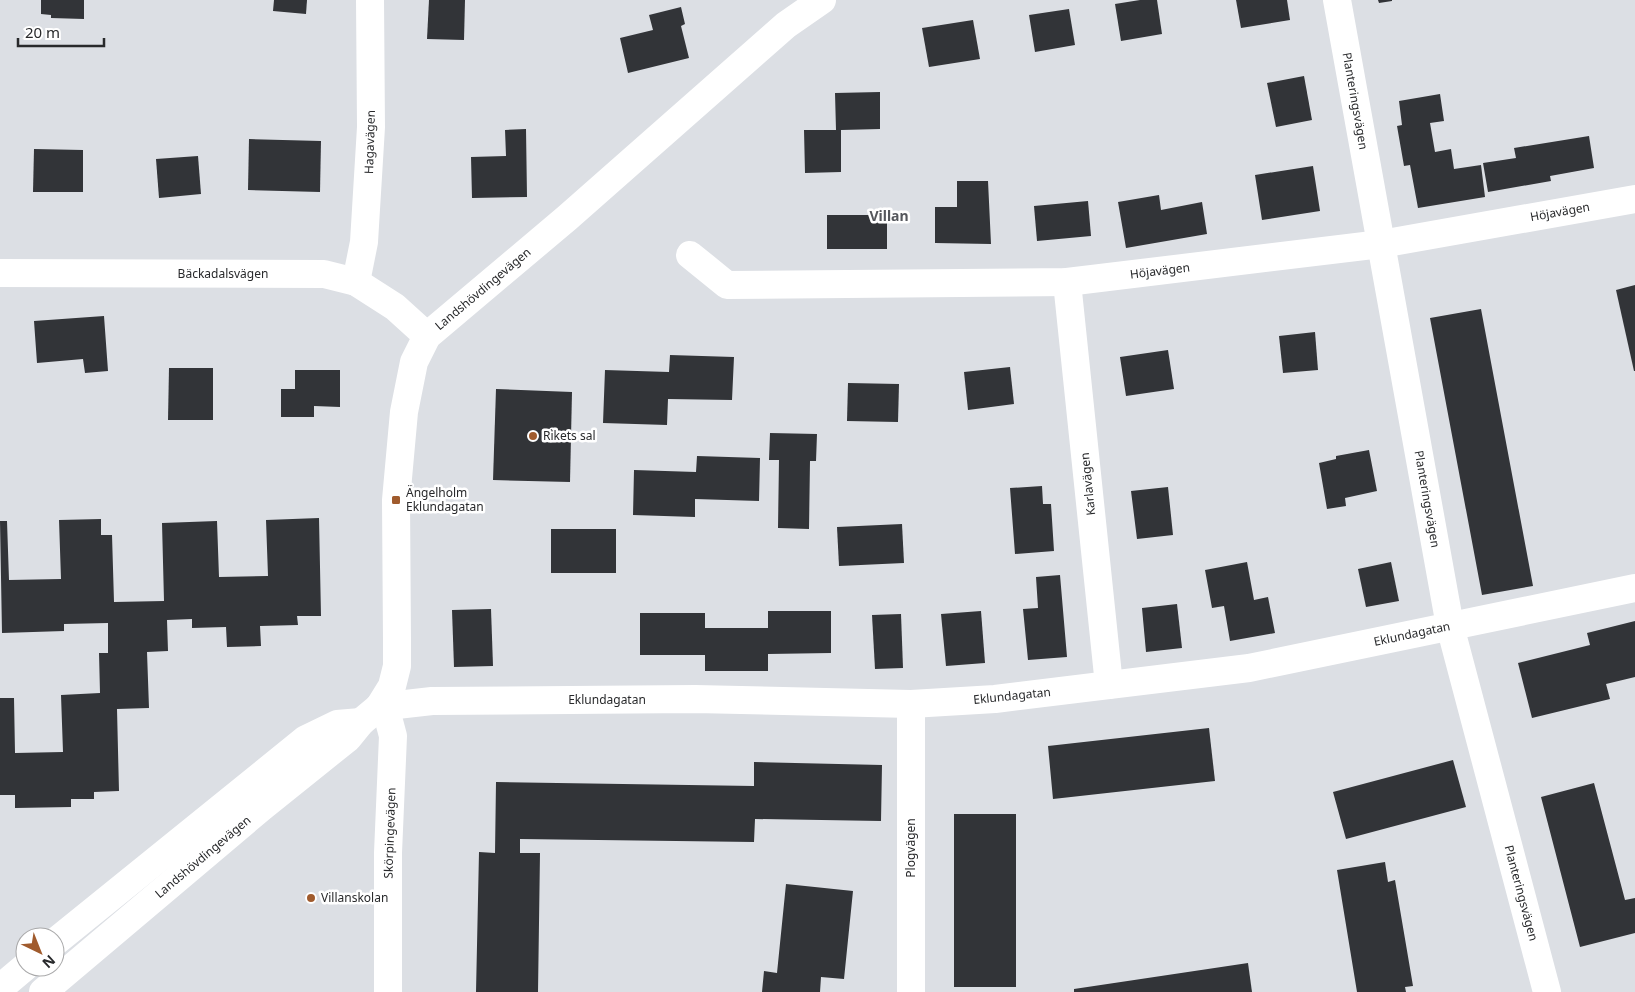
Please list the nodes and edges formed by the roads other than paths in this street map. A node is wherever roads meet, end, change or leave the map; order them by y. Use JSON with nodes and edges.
{"nodes":[{"id":1,"x":370,"y":0,"type":"edge"},
{"id":2,"x":822,"y":0,"type":"edge"},
{"id":3,"x":1337,"y":0,"type":"edge"},
{"id":4,"x":1635,"y":199,"type":"edge"},
{"id":5,"x":1382,"y":244,"type":"junction"},
{"id":6,"x":690,"y":255,"type":"dead end"},
{"id":7,"x":0,"y":273,"type":"edge"},
{"id":8,"x":356,"y":282,"type":"junction"},
{"id":9,"x":1067,"y":282,"type":"junction"},
{"id":10,"x":427,"y":336,"type":"junction"},
{"id":11,"x":1635,"y":588,"type":"edge"},
{"id":12,"x":1450,"y":626,"type":"junction"},
{"id":13,"x":1109,"y":685,"type":"junction"},
{"id":14,"x":911,"y":704,"type":"junction"},
{"id":15,"x":370,"y":715,"type":"junction"},
{"id":16,"x":65,"y":934,"type":"edge"},
{"id":17,"x":15,"y":975,"type":"edge"},
{"id":18,"x":0,"y":988,"type":"edge"},
{"id":19,"x":43,"y":992,"type":"edge"},
{"id":20,"x":388,"y":992,"type":"edge"},
{"id":21,"x":911,"y":992,"type":"edge"},
{"id":22,"x":1547,"y":992,"type":"edge"}],
"edges":[{"from":1,"to":8,"type":"street","name":"Hagavägen"},
{"from":2,"to":10,"type":"street","name":"Landshövdingevägen"},
{"from":3,"to":5,"type":"street","name":"Planteringsvägen"},
{"from":4,"to":5,"type":"street","name":"Höjavägen"},
{"from":5,"to":9,"type":"street","name":"Höjavägen"},
{"from":5,"to":12,"type":"street","name":"Planteringsvägen"},
{"from":6,"to":9,"type":"street","name":"Höjavägen"},
{"from":7,"to":8,"type":"street","name":"Bäckadalsvägen"},
{"from":8,"to":10,"type":"street","name":"Bäckadalsvägen"},
{"from":9,"to":13,"type":"street","name":"Karlavägen"},
{"from":10,"to":15,"type":"street","name":"Landshövdingevägen"},
{"from":11,"to":12,"type":"street","name":"Eklundagatan"},
{"from":12,"to":13,"type":"street","name":"Eklundagatan"},
{"from":12,"to":22,"type":"street","name":"Planteringsvägen"},
{"from":13,"to":14,"type":"street","name":"Eklundagatan"},
{"from":14,"to":15,"type":"street","name":"Eklundagatan"},
{"from":14,"to":21,"type":"street","name":"Plogvägen"},
{"from":15,"to":16,"type":"street","name":"Landshövdingevägen"},
{"from":15,"to":19,"type":"street","name":"Landshövdingevägen"},
{"from":15,"to":20,"type":"street","name":"Skörpingevägen"},
{"from":17,"to":18,"type":"street"}]}
